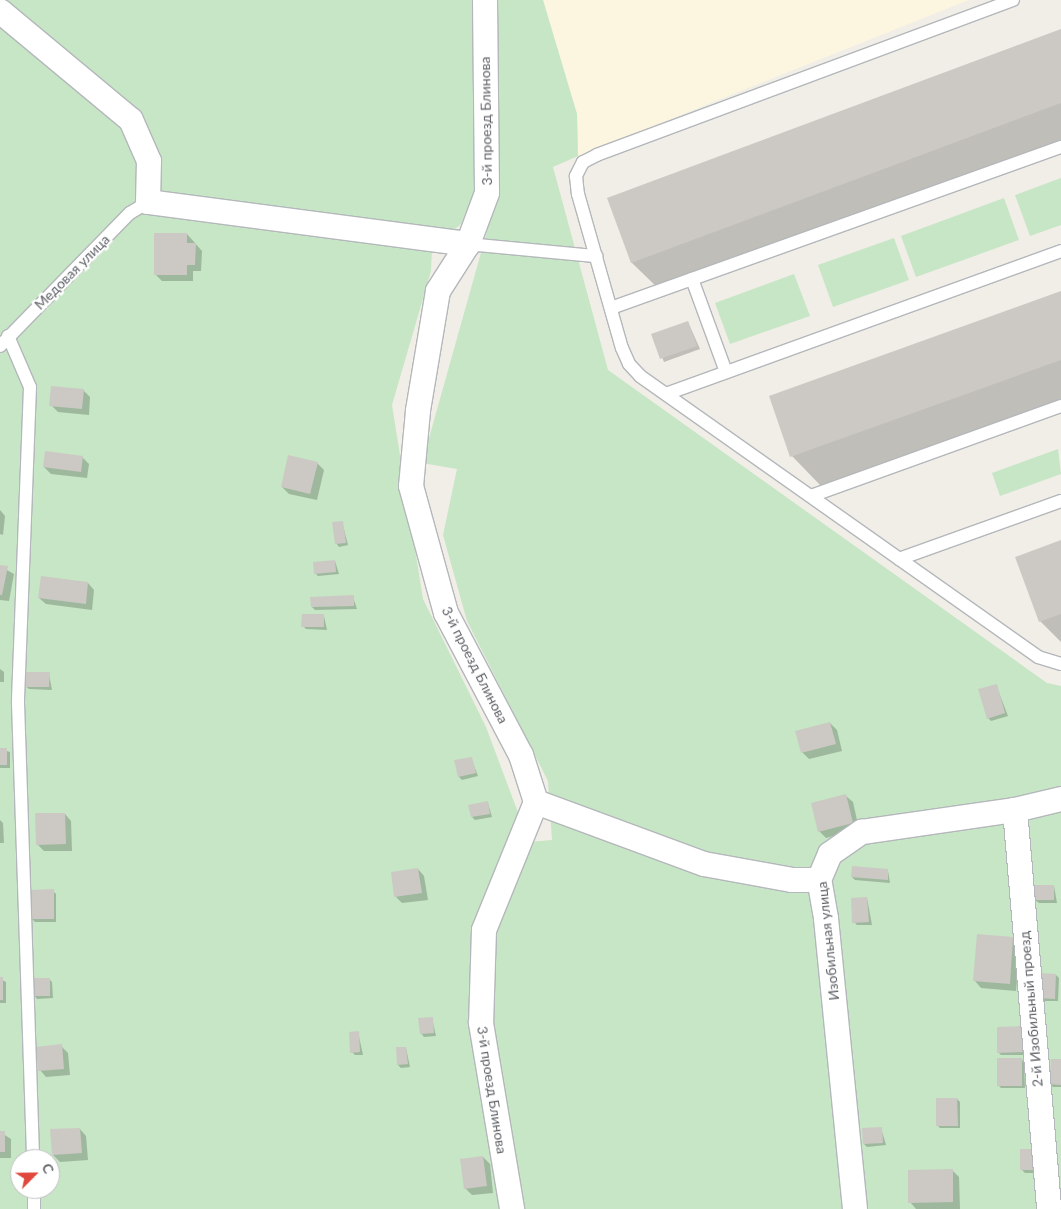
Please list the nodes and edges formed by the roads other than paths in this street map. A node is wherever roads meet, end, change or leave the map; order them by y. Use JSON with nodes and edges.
{"nodes":[{"id":1,"x":485,"y":0,"type":"edge"},
{"id":2,"x":1013,"y":0,"type":"edge"},
{"id":3,"x":0,"y":11,"type":"edge"},
{"id":4,"x":1061,"y":147,"type":"edge"},
{"id":5,"x":148,"y":202,"type":"junction"},
{"id":6,"x":468,"y":244,"type":"junction"},
{"id":7,"x":1061,"y":252,"type":"edge"},
{"id":8,"x":596,"y":256,"type":"junction"},
{"id":9,"x":692,"y":279,"type":"junction"},
{"id":10,"x":611,"y":308,"type":"junction"},
{"id":11,"x":4,"y":341,"type":"edge"},
{"id":12,"x":726,"y":372,"type":"junction"},
{"id":13,"x":666,"y":394,"type":"junction"},
{"id":14,"x":1061,"y":406,"type":"edge"},
{"id":15,"x":811,"y":496,"type":"junction"},
{"id":16,"x":1061,"y":501,"type":"edge"},
{"id":17,"x":899,"y":559,"type":"junction"},
{"id":18,"x":1061,"y":664,"type":"edge"},
{"id":19,"x":1061,"y":799,"type":"edge"},
{"id":20,"x":536,"y":802,"type":"junction"},
{"id":21,"x":1015,"y":810,"type":"junction"},
{"id":22,"x":819,"y":880,"type":"junction"},
{"id":23,"x":33,"y":1149,"type":"edge"},
{"id":24,"x":512,"y":1209,"type":"edge"},
{"id":25,"x":855,"y":1209,"type":"edge"},
{"id":26,"x":1048,"y":1209,"type":"edge"}],
"edges":[{"from":1,"to":6,"type":"street","name":"3-й проезд Блинова"},
{"from":2,"to":8,"type":"lane"},
{"from":3,"to":5,"type":"street"},
{"from":4,"to":9,"type":"lane"},
{"from":5,"to":6,"type":"street"},
{"from":5,"to":11,"type":"lane","name":"Медовая улица"},
{"from":6,"to":8,"type":"lane"},
{"from":6,"to":20,"type":"street","name":"3-й проезд Блинова"},
{"from":7,"to":12,"type":"lane"},
{"from":8,"to":10,"type":"lane"},
{"from":9,"to":10,"type":"lane"},
{"from":9,"to":12,"type":"lane"},
{"from":10,"to":13,"type":"lane"},
{"from":11,"to":23,"type":"lane"},
{"from":12,"to":13,"type":"lane"},
{"from":13,"to":15,"type":"lane"},
{"from":14,"to":15,"type":"lane"},
{"from":15,"to":17,"type":"lane"},
{"from":16,"to":17,"type":"lane"},
{"from":17,"to":18,"type":"lane"},
{"from":19,"to":21,"type":"street","name":"Изобильная улица"},
{"from":20,"to":22,"type":"street"},
{"from":20,"to":24,"type":"street","name":"3-й проезд Блинова"},
{"from":21,"to":22,"type":"street","name":"Изобильная улица"},
{"from":21,"to":26,"type":"street","name":"2-й Изобильный проезд"},
{"from":22,"to":25,"type":"street","name":"Изобильная улица"}]}
